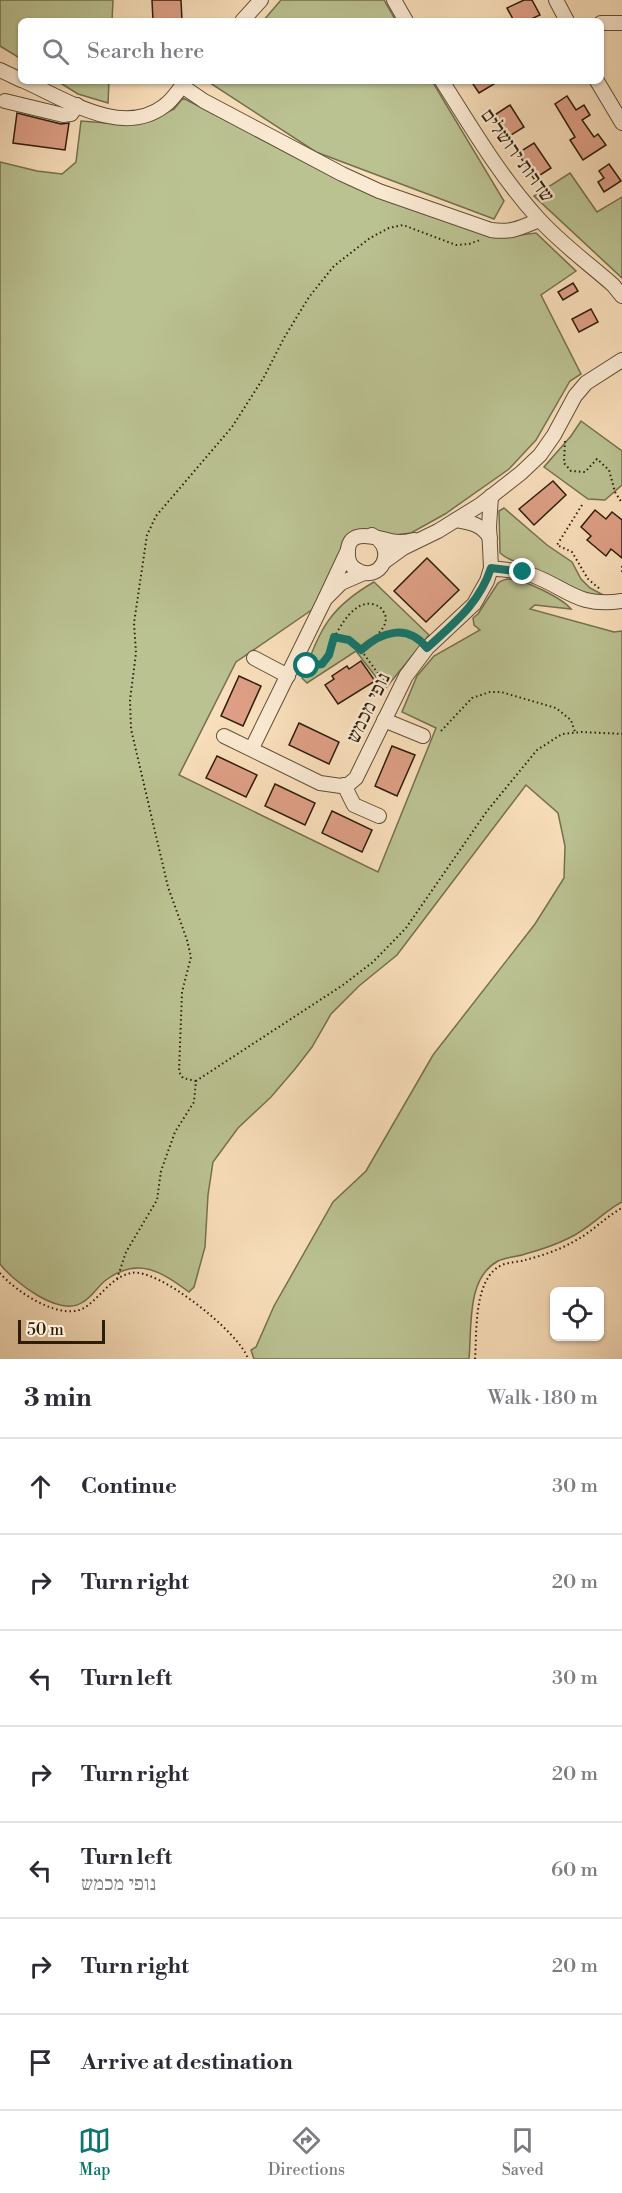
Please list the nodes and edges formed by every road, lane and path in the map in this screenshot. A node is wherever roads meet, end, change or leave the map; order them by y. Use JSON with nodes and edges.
{"nodes":[{"id":1,"x":261,"y":0,"type":"edge"},
{"id":2,"x":394,"y":0,"type":"edge"},
{"id":3,"x":556,"y":0,"type":"edge"},
{"id":4,"x":245,"y":18,"type":"edge"},
{"id":5,"x":404,"y":18,"type":"edge"},
{"id":6,"x":565,"y":18,"type":"edge"},
{"id":7,"x":604,"y":23,"type":"edge"},
{"id":8,"x":622,"y":23,"type":"edge"},
{"id":9,"x":0,"y":70,"type":"edge"},
{"id":10,"x":18,"y":78,"type":"edge"},
{"id":11,"x":31,"y":84,"type":"edge"},
{"id":12,"x":184,"y":84,"type":"edge"},
{"id":13,"x":444,"y":84,"type":"edge"},
{"id":14,"x":599,"y":84,"type":"edge"},
{"id":15,"x":5,"y":101,"type":"dead end"},
{"id":16,"x":77,"y":105,"type":"junction"},
{"id":17,"x":622,"y":123,"type":"edge"},
{"id":18,"x":539,"y":219,"type":"junction"},
{"id":19,"x":491,"y":230,"type":"junction"},
{"id":20,"x":622,"y":296,"type":"edge"},
{"id":21,"x":622,"y":360,"type":"edge"},
{"id":22,"x":565,"y":438,"type":"dead end"},
{"id":23,"x":491,"y":496,"type":"junction"},
{"id":24,"x":622,"y":503,"type":"edge"},
{"id":25,"x":582,"y":505,"type":"dead end"},
{"id":26,"x":456,"y":520,"type":"junction"},
{"id":27,"x":372,"y":535,"type":"junction"},
{"id":28,"x":490,"y":538,"type":"junction"},
{"id":29,"x":418,"y":539,"type":"junction"},
{"id":30,"x":348,"y":550,"type":"junction"},
{"id":31,"x":385,"y":561,"type":"junction"},
{"id":32,"x":622,"y":566,"type":"edge"},
{"id":33,"x":491,"y":568,"type":"junction"},
{"id":34,"x":364,"y":573,"type":"junction"},
{"id":35,"x":622,"y":575,"type":"edge"},
{"id":36,"x":601,"y":590,"type":"dead end"},
{"id":37,"x":325,"y":599,"type":"junction"},
{"id":38,"x":622,"y":601,"type":"edge"},
{"id":39,"x":334,"y":637,"type":"junction"},
{"id":40,"x":373,"y":639,"type":"junction"},
{"id":41,"x":427,"y":648,"type":"junction"},
{"id":42,"x":361,"y":650,"type":"junction"},
{"id":43,"x":254,"y":658,"type":"dead end"},
{"id":44,"x":295,"y":661,"type":"junction"},
{"id":45,"x":288,"y":676,"type":"junction"},
{"id":46,"x":398,"y":692,"type":"junction"},
{"id":47,"x":384,"y":720,"type":"junction"},
{"id":48,"x":441,"y":731,"type":"dead end"},
{"id":49,"x":575,"y":732,"type":"junction"},
{"id":50,"x":622,"y":734,"type":"edge"},
{"id":51,"x":224,"y":736,"type":"dead end"},
{"id":52,"x":423,"y":736,"type":"dead end"},
{"id":53,"x":252,"y":748,"type":"junction"},
{"id":54,"x":344,"y":785,"type":"junction"},
{"id":55,"x":379,"y":816,"type":"dead end"},
{"id":56,"x":196,"y":1081,"type":"junction"},
{"id":57,"x":622,"y":1208,"type":"edge"},
{"id":58,"x":0,"y":1273,"type":"edge"},
{"id":59,"x":117,"y":1279,"type":"junction"},
{"id":60,"x":248,"y":1359,"type":"edge"},
{"id":61,"x":475,"y":1359,"type":"edge"}],
"edges":[{"from":1,"to":4,"type":"street"},
{"from":2,"to":5,"type":"street"},
{"from":3,"to":6,"type":"street"},
{"from":7,"to":8,"type":"street"},
{"from":9,"to":10,"type":"street"},
{"from":11,"to":16,"type":"street"},
{"from":12,"to":16,"type":"street"},
{"from":12,"to":19,"type":"street"},
{"from":13,"to":18,"type":"street","name":"שדרות ירושלים"},
{"from":14,"to":17,"type":"street"},
{"from":15,"to":16,"type":"street"},
{"from":18,"to":19,"type":"street"},
{"from":18,"to":20,"type":"street","name":"שדרות ירושלים"},
{"from":19,"to":56,"type":"path"},
{"from":21,"to":23,"type":"street"},
{"from":22,"to":24,"type":"path"},
{"from":23,"to":26,"type":"street"},
{"from":23,"to":28,"type":"street","name":"נופי מכמש"},
{"from":25,"to":36,"type":"path"},
{"from":26,"to":28,"type":"street"},
{"from":26,"to":29,"type":"street"},
{"from":27,"to":29,"type":"street"},
{"from":27,"to":30,"type":"street"},
{"from":27,"to":31,"type":"street"},
{"from":28,"to":33,"type":"street","name":"נופי מכמש"},
{"from":29,"to":31,"type":"street"},
{"from":30,"to":34,"type":"street"},
{"from":30,"to":37,"type":"street"},
{"from":31,"to":34,"type":"street"},
{"from":32,"to":35,"type":"path"},
{"from":33,"to":38,"type":"street"},
{"from":33,"to":41,"type":"street","name":"נופי מכמש"},
{"from":34,"to":37,"type":"street"},
{"from":37,"to":44,"type":"street"},
{"from":39,"to":40,"type":"path"},
{"from":39,"to":42,"type":"path"},
{"from":39,"to":44,"type":"path"},
{"from":40,"to":41,"type":"path"},
{"from":40,"to":42,"type":"path"},
{"from":41,"to":46,"type":"street","name":"נופי מכמש"},
{"from":42,"to":46,"type":"path"},
{"from":43,"to":45,"type":"street"},
{"from":44,"to":45,"type":"street"},
{"from":45,"to":53,"type":"street"},
{"from":46,"to":47,"type":"street","name":"נופי מכמש"},
{"from":47,"to":52,"type":"street"},
{"from":47,"to":54,"type":"street","name":"נופי מכמש"},
{"from":48,"to":49,"type":"path"},
{"from":49,"to":50,"type":"path"},
{"from":49,"to":56,"type":"path"},
{"from":51,"to":53,"type":"street"},
{"from":53,"to":54,"type":"street"},
{"from":54,"to":55,"type":"street"},
{"from":56,"to":59,"type":"path"},
{"from":57,"to":61,"type":"path"},
{"from":58,"to":59,"type":"path"},
{"from":59,"to":60,"type":"path"}]}
